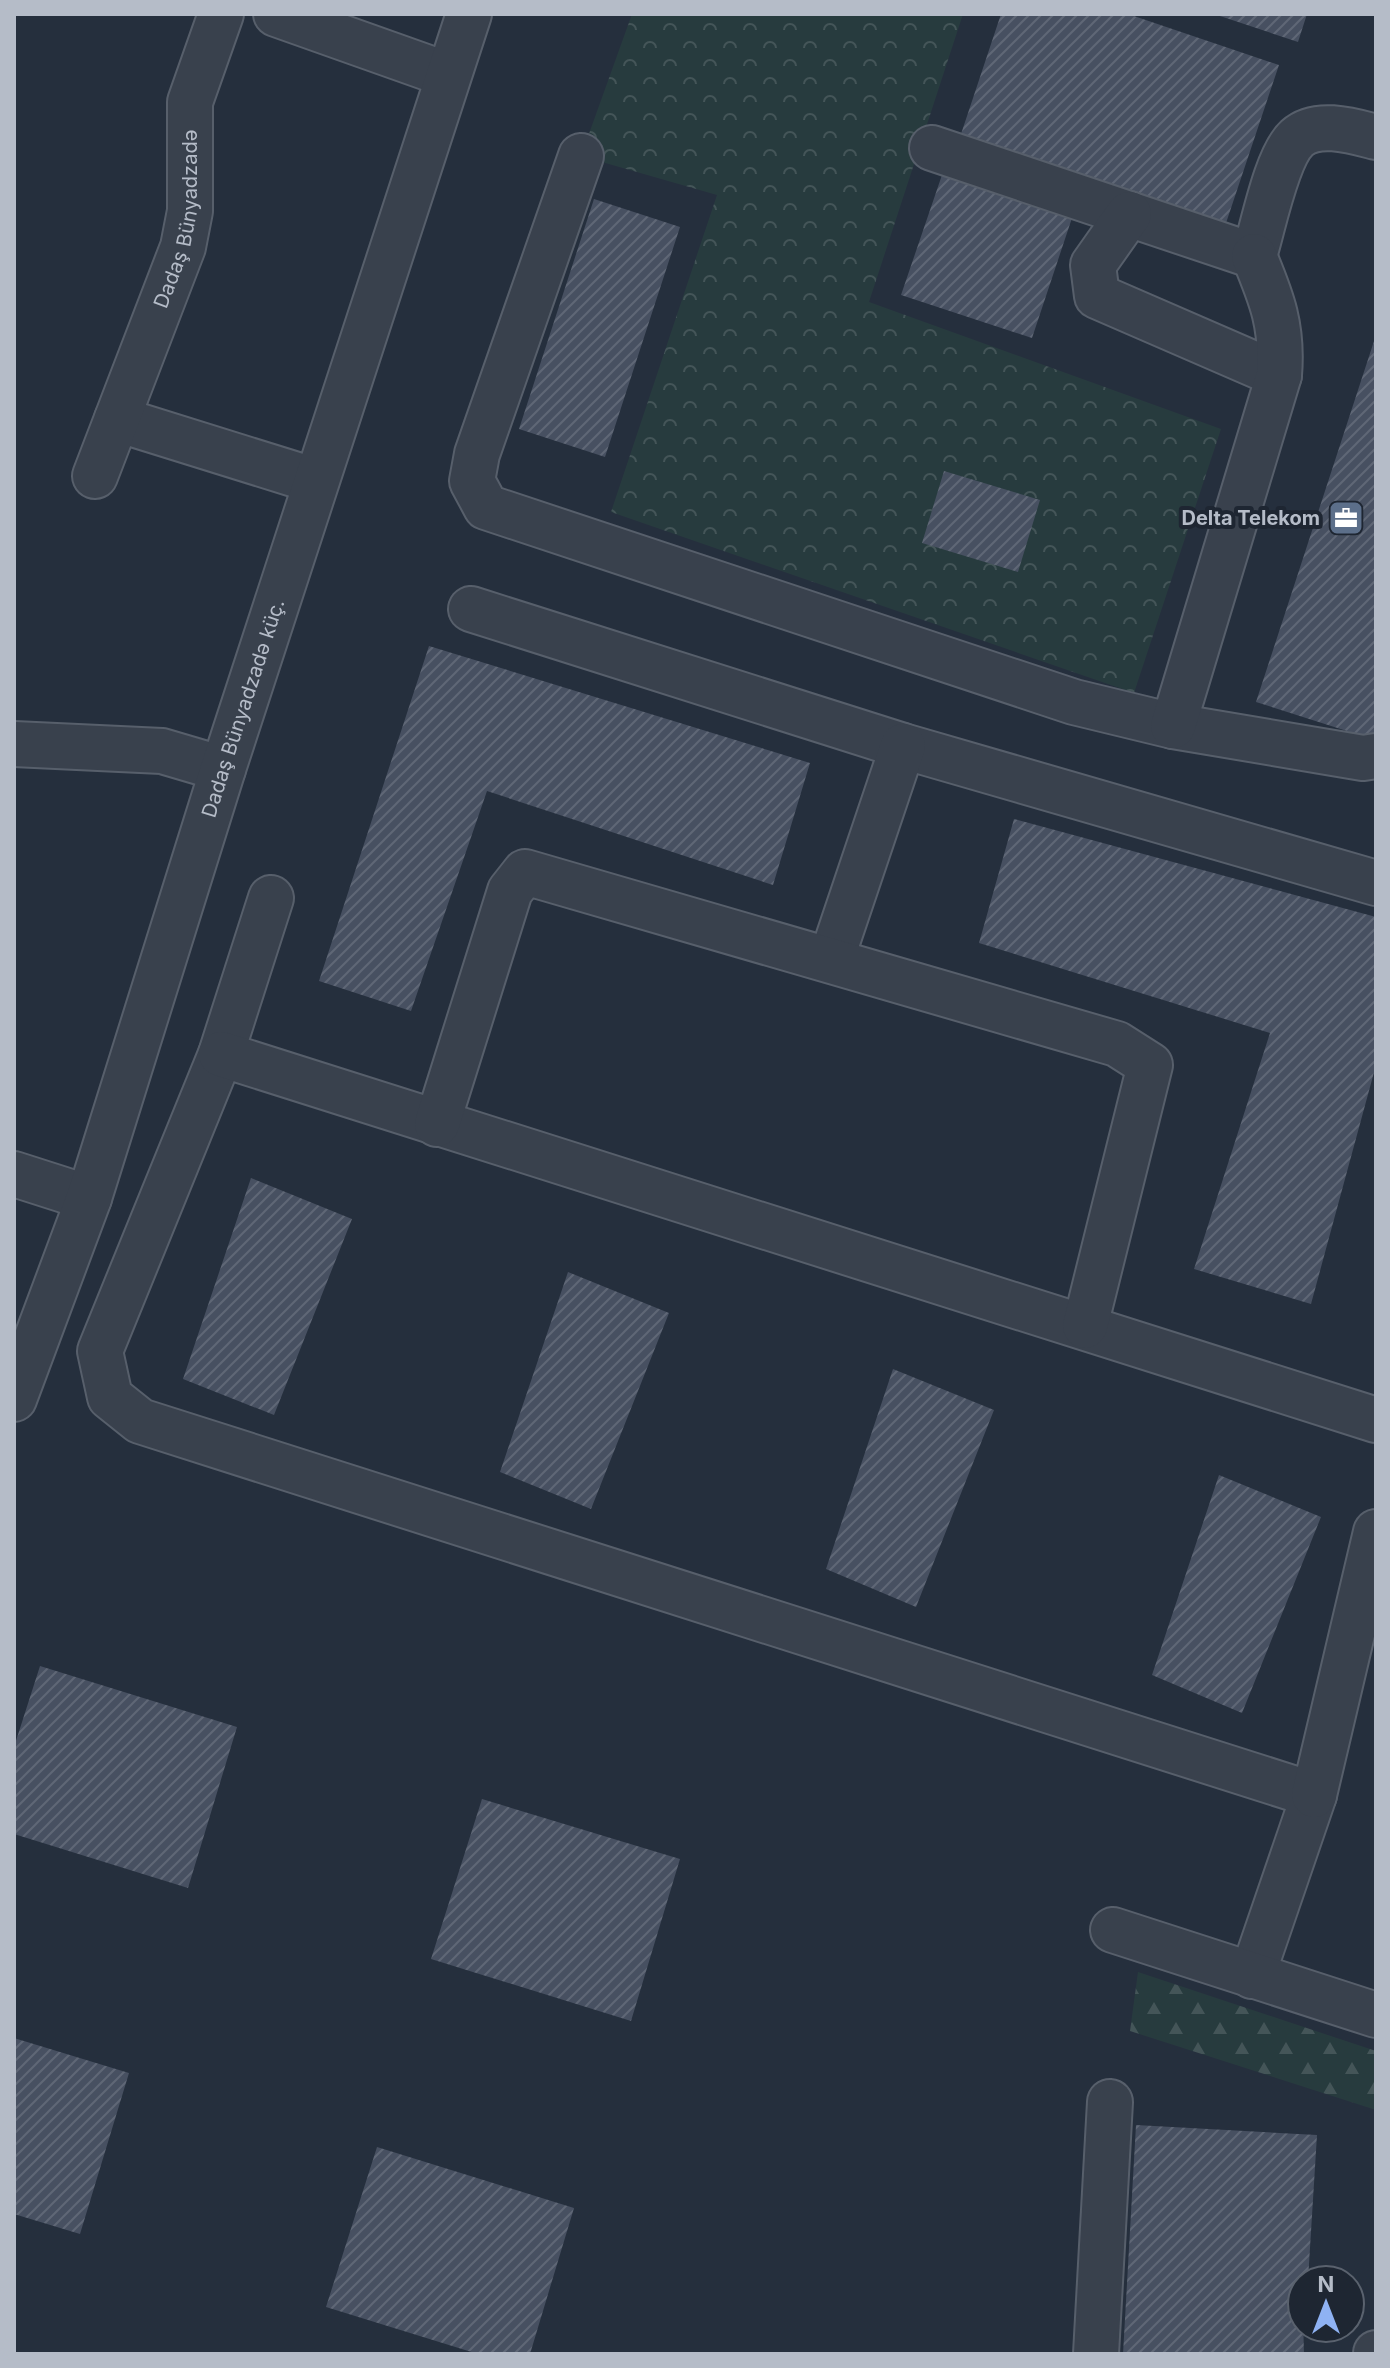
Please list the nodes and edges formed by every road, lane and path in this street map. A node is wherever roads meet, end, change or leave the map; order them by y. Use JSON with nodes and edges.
{"nodes":[{"id":1,"x":221,"y":14,"type":"edge"},
{"id":2,"x":276,"y":14,"type":"edge"},
{"id":3,"x":469,"y":14,"type":"edge"},
{"id":4,"x":448,"y":75,"type":"junction"},
{"id":5,"x":1376,"y":137,"type":"edge"},
{"id":6,"x":932,"y":148,"type":"dead end"},
{"id":7,"x":581,"y":156,"type":"dead end"},
{"id":8,"x":1129,"y":214,"type":"junction"},
{"id":9,"x":1254,"y":256,"type":"junction"},
{"id":10,"x":1279,"y":375,"type":"junction"},
{"id":11,"x":117,"y":419,"type":"junction"},
{"id":12,"x":95,"y":476,"type":"dead end"},
{"id":13,"x":316,"y":481,"type":"junction"},
{"id":14,"x":471,"y":609,"type":"dead end"},
{"id":15,"x":1173,"y":726,"type":"junction"},
{"id":16,"x":14,"y":744,"type":"edge"},
{"id":17,"x":903,"y":746,"type":"junction"},
{"id":18,"x":1376,"y":756,"type":"edge"},
{"id":19,"x":223,"y":769,"type":"junction"},
{"id":20,"x":1376,"y":883,"type":"edge"},
{"id":21,"x":271,"y":898,"type":"dead end"},
{"id":22,"x":831,"y":960,"type":"junction"},
{"id":23,"x":221,"y":1054,"type":"junction"},
{"id":24,"x":437,"y":1124,"type":"junction"},
{"id":25,"x":14,"y":1174,"type":"edge"},
{"id":26,"x":89,"y":1198,"type":"junction"},
{"id":27,"x":1085,"y":1326,"type":"junction"},
{"id":28,"x":14,"y":1399,"type":"edge"},
{"id":29,"x":1376,"y":1420,"type":"edge"},
{"id":30,"x":1376,"y":1532,"type":"edge"},
{"id":31,"x":1314,"y":1795,"type":"junction"},
{"id":32,"x":1113,"y":1930,"type":"dead end"},
{"id":33,"x":1252,"y":1976,"type":"junction"},
{"id":34,"x":1376,"y":2015,"type":"edge"},
{"id":35,"x":1110,"y":2102,"type":"dead end"},
{"id":36,"x":1096,"y":2354,"type":"edge"}],
"edges":[{"from":1,"to":11,"type":"street","name":"Dadaş Bünyadzadə"},
{"from":2,"to":4,"type":"street"},
{"from":3,"to":4,"type":"street","name":"Dadaş Bünyadzadə küç."},
{"from":4,"to":13,"type":"street","name":"Dadaş Bünyadzadə küç."},
{"from":5,"to":9,"type":"street"},
{"from":6,"to":8,"type":"street"},
{"from":7,"to":15,"type":"street"},
{"from":8,"to":9,"type":"street"},
{"from":8,"to":10,"type":"street"},
{"from":9,"to":10,"type":"street"},
{"from":10,"to":15,"type":"street"},
{"from":11,"to":12,"type":"street","name":"Dadaş Bünyadzadə"},
{"from":11,"to":13,"type":"street"},
{"from":13,"to":19,"type":"street","name":"Dadaş Bünyadzadə küç."},
{"from":14,"to":17,"type":"street"},
{"from":15,"to":18,"type":"street"},
{"from":16,"to":19,"type":"street"},
{"from":17,"to":20,"type":"street"},
{"from":17,"to":22,"type":"street"},
{"from":19,"to":26,"type":"street","name":"Dadaş Bünyadzadə küç."},
{"from":21,"to":23,"type":"street"},
{"from":22,"to":24,"type":"street"},
{"from":22,"to":27,"type":"street"},
{"from":23,"to":24,"type":"street"},
{"from":23,"to":31,"type":"street"},
{"from":24,"to":27,"type":"street"},
{"from":25,"to":26,"type":"street"},
{"from":26,"to":28,"type":"street","name":"Dadaş Bünyadzadə küç."},
{"from":27,"to":29,"type":"street"},
{"from":30,"to":31,"type":"street"},
{"from":31,"to":33,"type":"street"},
{"from":32,"to":33,"type":"street"},
{"from":33,"to":34,"type":"street"},
{"from":35,"to":36,"type":"street"}]}
